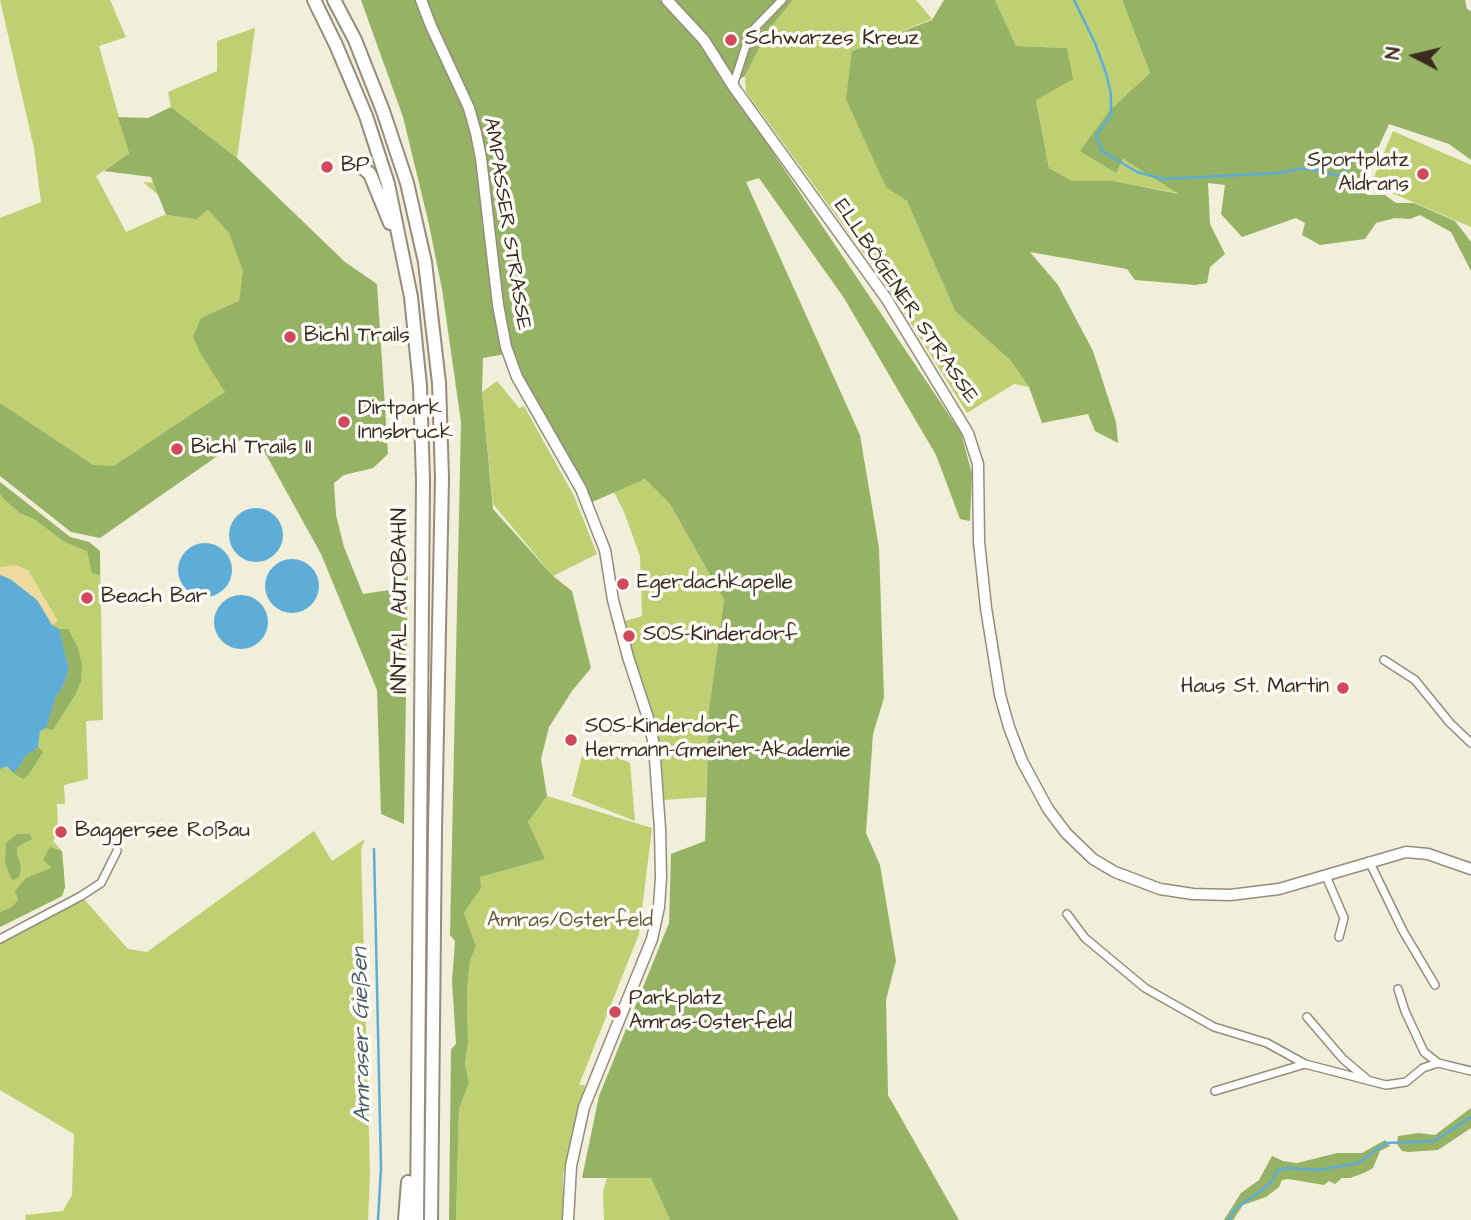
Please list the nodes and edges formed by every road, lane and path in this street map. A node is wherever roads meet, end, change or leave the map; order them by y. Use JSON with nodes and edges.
{"nodes":[{"id":1,"x":314,"y":0,"type":"edge"},
{"id":2,"x":334,"y":0,"type":"edge"},
{"id":3,"x":421,"y":0,"type":"edge"},
{"id":4,"x":667,"y":0,"type":"edge"},
{"id":5,"x":782,"y":0,"type":"edge"},
{"id":6,"x":733,"y":86,"type":"junction"},
{"id":7,"x":362,"y":167,"type":"dead end"},
{"id":8,"x":401,"y":241,"type":"junction"},
{"id":9,"x":1384,"y":660,"type":"dead end"},
{"id":10,"x":1471,"y":743,"type":"edge"},
{"id":11,"x":117,"y":851,"type":"dead end"},
{"id":12,"x":1369,"y":861,"type":"junction"},
{"id":13,"x":1471,"y":869,"type":"edge"},
{"id":14,"x":1326,"y":876,"type":"junction"},
{"id":15,"x":1066,"y":914,"type":"dead end"},
{"id":16,"x":1339,"y":937,"type":"dead end"},
{"id":17,"x":0,"y":939,"type":"edge"},
{"id":18,"x":1435,"y":985,"type":"dead end"},
{"id":19,"x":1398,"y":989,"type":"dead end"},
{"id":20,"x":1307,"y":1017,"type":"dead end"},
{"id":21,"x":1438,"y":1063,"type":"junction"},
{"id":22,"x":1305,"y":1064,"type":"junction"},
{"id":23,"x":1471,"y":1071,"type":"edge"},
{"id":24,"x":1369,"y":1081,"type":"junction"},
{"id":25,"x":1215,"y":1091,"type":"dead end"},
{"id":26,"x":416,"y":1151,"type":"junction"},
{"id":27,"x":405,"y":1220,"type":"edge"},
{"id":28,"x":416,"y":1220,"type":"edge"},
{"id":29,"x":431,"y":1220,"type":"edge"},
{"id":30,"x":568,"y":1220,"type":"edge"}],
"edges":[{"from":1,"to":8,"type":"highway","name":"INNTAL AUTOBAHN"},
{"from":2,"to":29,"type":"highway","name":"INNTAL AUTOBAHN"},
{"from":3,"to":30,"type":"main road","name":"AMPASSER STRASSE"},
{"from":4,"to":6,"type":"main road","name":"ELLBÖGENER STRASSE"},
{"from":5,"to":6,"type":"street"},
{"from":6,"to":14,"type":"main road","name":"ELLBÖGENER STRASSE"},
{"from":7,"to":8,"type":"highway"},
{"from":8,"to":26,"type":"highway","name":"INNTAL AUTOBAHN"},
{"from":9,"to":10,"type":"street"},
{"from":11,"to":17,"type":"street"},
{"from":12,"to":13,"type":"main road","name":"ELLBÖGENER STRASSE"},
{"from":12,"to":14,"type":"main road","name":"ELLBÖGENER STRASSE"},
{"from":12,"to":18,"type":"street"},
{"from":14,"to":16,"type":"street"},
{"from":15,"to":22,"type":"street"},
{"from":19,"to":21,"type":"street"},
{"from":20,"to":24,"type":"street"},
{"from":21,"to":23,"type":"street"},
{"from":21,"to":24,"type":"street"},
{"from":22,"to":24,"type":"street"},
{"from":22,"to":25,"type":"street"},
{"from":26,"to":27,"type":"highway"},
{"from":26,"to":28,"type":"highway","name":"INNTAL AUTOBAHN"}]}
